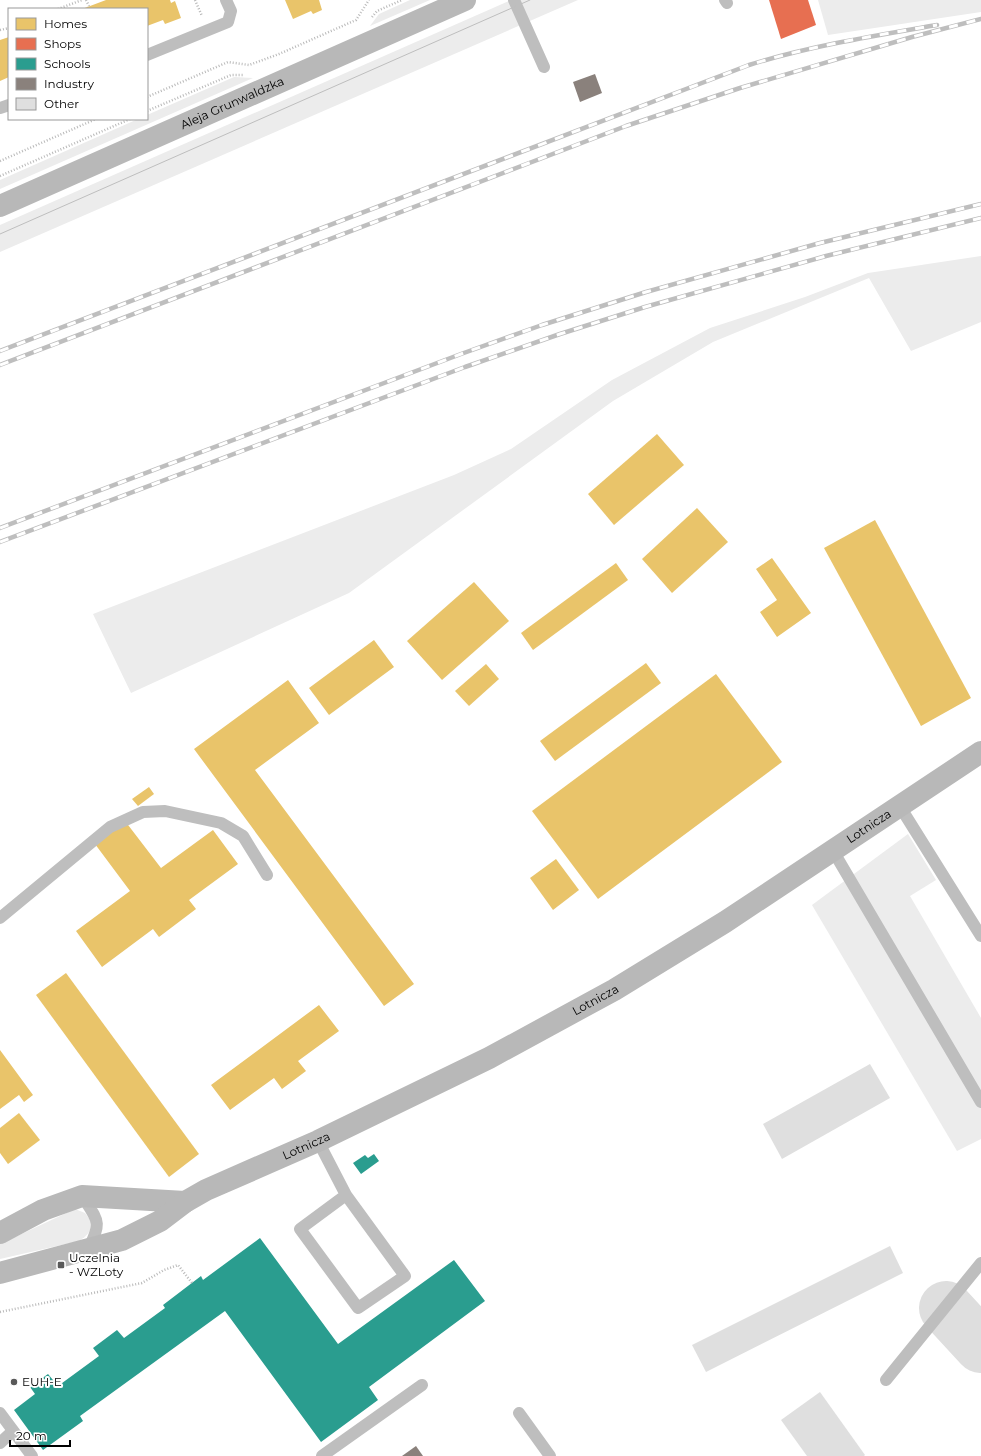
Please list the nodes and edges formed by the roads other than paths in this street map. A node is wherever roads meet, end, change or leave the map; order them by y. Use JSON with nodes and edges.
{"nodes":[{"id":1,"x":226,"y":0,"type":"edge"},
{"id":2,"x":465,"y":0,"type":"edge"},
{"id":3,"x":514,"y":0,"type":"edge"},
{"id":4,"x":148,"y":55,"type":"edge"},
{"id":5,"x":544,"y":67,"type":"dead end"},
{"id":6,"x":0,"y":206,"type":"edge"},
{"id":7,"x":981,"y":752,"type":"edge"},
{"id":8,"x":899,"y":805,"type":"junction"},
{"id":9,"x":832,"y":849,"type":"junction"},
{"id":10,"x":267,"y":876,"type":"dead end"},
{"id":11,"x":0,"y":918,"type":"edge"},
{"id":12,"x":981,"y":936,"type":"edge"},
{"id":13,"x":981,"y":1102,"type":"edge"},
{"id":14,"x":318,"y":1141,"type":"junction"},
{"id":15,"x":346,"y":1195,"type":"junction"},
{"id":16,"x":82,"y":1196,"type":"junction"},
{"id":17,"x":185,"y":1202,"type":"junction"},
{"id":18,"x":0,"y":1233,"type":"edge"},
{"id":19,"x":88,"y":1250,"type":"junction"},
{"id":20,"x":981,"y":1263,"type":"edge"},
{"id":21,"x":0,"y":1273,"type":"edge"},
{"id":22,"x":886,"y":1380,"type":"dead end"},
{"id":23,"x":422,"y":1385,"type":"dead end"},
{"id":24,"x":0,"y":1413,"type":"edge"},
{"id":25,"x":519,"y":1413,"type":"dead end"},
{"id":26,"x":13,"y":1431,"type":"junction"},
{"id":27,"x":0,"y":1443,"type":"edge"},
{"id":28,"x":32,"y":1456,"type":"edge"},
{"id":29,"x":322,"y":1456,"type":"edge"},
{"id":30,"x":550,"y":1456,"type":"edge"}],
"edges":[{"from":1,"to":4,"type":"lane"},
{"from":2,"to":6,"type":"street","name":"Aleja Grunwaldzka"},
{"from":3,"to":5,"type":"lane"},
{"from":7,"to":8,"type":"street","name":"Lotnicza"},
{"from":8,"to":9,"type":"street","name":"Lotnicza"},
{"from":8,"to":12,"type":"lane"},
{"from":9,"to":13,"type":"lane"},
{"from":9,"to":14,"type":"street","name":"Lotnicza"},
{"from":10,"to":11,"type":"lane"},
{"from":14,"to":15,"type":"lane"},
{"from":14,"to":17,"type":"street","name":"Lotnicza"},
{"from":15,"to":15,"type":"lane"},
{"from":16,"to":17,"type":"street"},
{"from":16,"to":18,"type":"street"},
{"from":16,"to":19,"type":"lane"},
{"from":17,"to":19,"type":"street","name":"Lotnicza"},
{"from":19,"to":21,"type":"street","name":"Lotnicza"},
{"from":20,"to":22,"type":"lane"},
{"from":23,"to":29,"type":"lane"},
{"from":24,"to":26,"type":"lane"},
{"from":25,"to":30,"type":"lane"},
{"from":26,"to":27,"type":"lane"},
{"from":26,"to":28,"type":"lane"}]}
